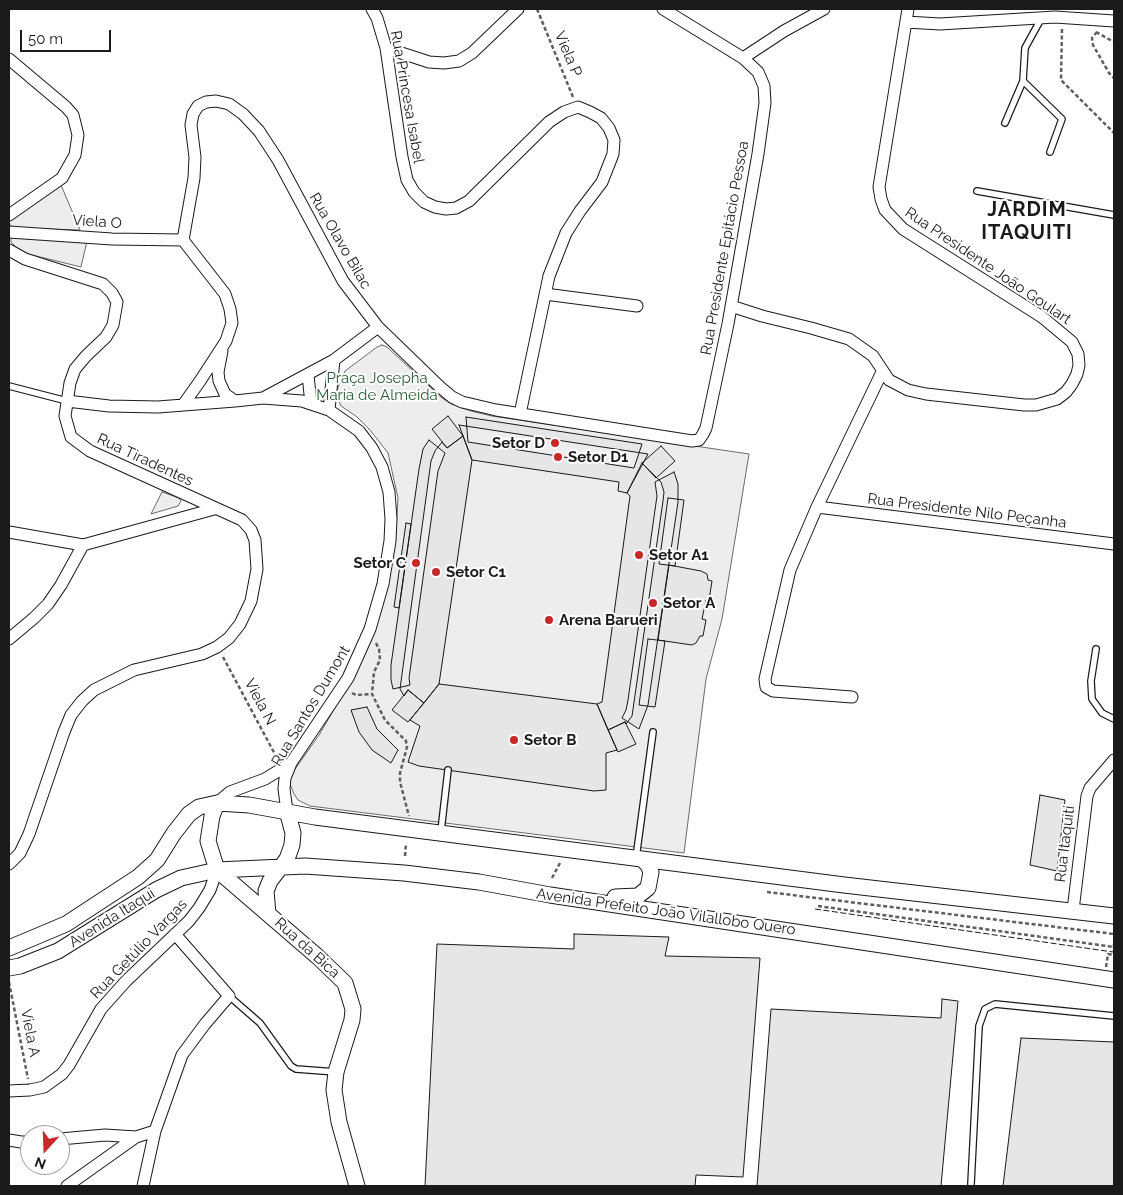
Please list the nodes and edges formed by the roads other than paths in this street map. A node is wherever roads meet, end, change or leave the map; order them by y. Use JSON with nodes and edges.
{"nodes":[{"id":1,"x":372,"y":9,"type":"edge"},
{"id":2,"x":518,"y":9,"type":"edge"},
{"id":3,"x":663,"y":9,"type":"edge"},
{"id":4,"x":824,"y":9,"type":"edge"},
{"id":5,"x":908,"y":9,"type":"edge"},
{"id":6,"x":1042,"y":17,"type":"junction"},
{"id":7,"x":1114,"y":21,"type":"edge"},
{"id":8,"x":906,"y":22,"type":"junction"},
{"id":9,"x":386,"y":48,"type":"junction"},
{"id":10,"x":743,"y":58,"type":"junction"},
{"id":11,"x":9,"y":59,"type":"edge"},
{"id":12,"x":1023,"y":81,"type":"junction"},
{"id":13,"x":1005,"y":123,"type":"dead end"},
{"id":14,"x":1050,"y":152,"type":"dead end"},
{"id":15,"x":976,"y":191,"type":"dead end"},
{"id":16,"x":9,"y":215,"type":"edge"},
{"id":17,"x":1114,"y":215,"type":"edge"},
{"id":18,"x":9,"y":232,"type":"edge"},
{"id":19,"x":183,"y":240,"type":"junction"},
{"id":20,"x":9,"y":250,"type":"edge"},
{"id":21,"x":545,"y":294,"type":"junction"},
{"id":22,"x":637,"y":306,"type":"dead end"},
{"id":23,"x":731,"y":306,"type":"junction"},
{"id":24,"x":378,"y":326,"type":"junction"},
{"id":25,"x":222,"y":347,"type":"junction"},
{"id":26,"x":334,"y":360,"type":"junction"},
{"id":27,"x":882,"y":372,"type":"junction"},
{"id":28,"x":308,"y":375,"type":"junction"},
{"id":29,"x":9,"y":386,"type":"edge"},
{"id":30,"x":263,"y":398,"type":"junction"},
{"id":31,"x":67,"y":401,"type":"junction"},
{"id":32,"x":235,"y":402,"type":"junction"},
{"id":33,"x":311,"y":404,"type":"junction"},
{"id":34,"x":182,"y":405,"type":"junction"},
{"id":35,"x":329,"y":410,"type":"junction"},
{"id":36,"x":520,"y":414,"type":"junction"},
{"id":37,"x":692,"y":441,"type":"joint"},
{"id":38,"x":817,"y":507,"type":"junction"},
{"id":39,"x":214,"y":509,"type":"junction"},
{"id":40,"x":9,"y":532,"type":"edge"},
{"id":41,"x":1114,"y":544,"type":"edge"},
{"id":42,"x":82,"y":546,"type":"junction"},
{"id":43,"x":9,"y":639,"type":"edge"},
{"id":44,"x":1096,"y":649,"type":"dead end"},
{"id":45,"x":852,"y":696,"type":"dead end"},
{"id":46,"x":1114,"y":719,"type":"edge"},
{"id":47,"x":653,"y":732,"type":"dead end"},
{"id":48,"x":1114,"y":760,"type":"edge"},
{"id":49,"x":287,"y":766,"type":"junction"},
{"id":50,"x":448,"y":770,"type":"dead end"},
{"id":51,"x":217,"y":803,"type":"junction"},
{"id":52,"x":286,"y":812,"type":"junction"},
{"id":53,"x":441,"y":833,"type":"junction"},
{"id":54,"x":639,"y":858,"type":"junction"},
{"id":55,"x":9,"y":864,"type":"edge"},
{"id":56,"x":283,"y":866,"type":"junction"},
{"id":57,"x":217,"y":870,"type":"junction"},
{"id":58,"x":602,"y":902,"type":"junction"},
{"id":59,"x":1073,"y":910,"type":"junction"},
{"id":60,"x":268,"y":914,"type":"junction"},
{"id":61,"x":1114,"y":916,"type":"edge"},
{"id":62,"x":175,"y":934,"type":"junction"},
{"id":63,"x":9,"y":948,"type":"edge"},
{"id":64,"x":9,"y":968,"type":"edge"},
{"id":65,"x":1109,"y":979,"type":"edge"},
{"id":66,"x":229,"y":996,"type":"junction"},
{"id":67,"x":1114,"y":1016,"type":"edge"},
{"id":68,"x":336,"y":1072,"type":"junction"},
{"id":69,"x":9,"y":1091,"type":"edge"},
{"id":70,"x":155,"y":1131,"type":"junction"},
{"id":71,"x":136,"y":1137,"type":"junction"},
{"id":72,"x":70,"y":1138,"type":"edge"},
{"id":73,"x":971,"y":1184,"type":"dead end"},
{"id":74,"x":67,"y":1186,"type":"edge"},
{"id":75,"x":142,"y":1186,"type":"edge"},
{"id":76,"x":357,"y":1186,"type":"edge"}],
"edges":[{"from":1,"to":9,"type":"street","name":"Rua Princesa Isabel"},
{"from":2,"to":9,"type":"street"},
{"from":3,"to":10,"type":"street","name":"Rua Presidente Epitácio Pessoa"},
{"from":4,"to":10,"type":"street"},
{"from":5,"to":8,"type":"street","name":"Rua Presidente João Goulart"},
{"from":6,"to":7,"type":"street"},
{"from":6,"to":8,"type":"street"},
{"from":6,"to":12,"type":"lane"},
{"from":8,"to":27,"type":"street","name":"Rua Presidente João Goulart"},
{"from":9,"to":21,"type":"street","name":"Rua Princesa Isabel"},
{"from":10,"to":23,"type":"street","name":"Rua Presidente Epitácio Pessoa"},
{"from":11,"to":16,"type":"street"},
{"from":12,"to":13,"type":"lane"},
{"from":12,"to":14,"type":"lane"},
{"from":15,"to":17,"type":"lane"},
{"from":18,"to":19,"type":"street","name":"Viela O"},
{"from":19,"to":24,"type":"street","name":"Rua Olavo Bilac"},
{"from":19,"to":25,"type":"street"},
{"from":20,"to":31,"type":"street","name":"Rua Tiradentes"},
{"from":21,"to":22,"type":"street"},
{"from":21,"to":36,"type":"street"},
{"from":23,"to":27,"type":"street","name":"Rua Presidente João Goulart"},
{"from":23,"to":37,"type":"street","name":"Rua Presidente Epitácio Pessoa"},
{"from":24,"to":26,"type":"street"},
{"from":24,"to":36,"type":"street","name":"Rua Olavo Bilac"},
{"from":25,"to":32,"type":"street"},
{"from":25,"to":34,"type":"street"},
{"from":26,"to":28,"type":"street"},
{"from":26,"to":35,"type":"street"},
{"from":27,"to":38,"type":"street"},
{"from":28,"to":30,"type":"street"},
{"from":28,"to":33,"type":"street"},
{"from":29,"to":31,"type":"lane"},
{"from":30,"to":32,"type":"street"},
{"from":30,"to":33,"type":"street","name":"Rua Santos Dumont"},
{"from":31,"to":34,"type":"street"},
{"from":31,"to":39,"type":"street","name":"Rua Tiradentes"},
{"from":32,"to":34,"type":"street"},
{"from":33,"to":35,"type":"street","name":"Rua Santos Dumont"},
{"from":35,"to":49,"type":"street","name":"Rua Santos Dumont"},
{"from":36,"to":37,"type":"street","name":"Rua Olavo Bilac"},
{"from":38,"to":41,"type":"street","name":"Rua Presidente Nilo Peçanha"},
{"from":38,"to":45,"type":"street"},
{"from":39,"to":42,"type":"street"},
{"from":39,"to":55,"type":"street","name":"Rua Tiradentes"},
{"from":40,"to":42,"type":"street"},
{"from":42,"to":43,"type":"street"},
{"from":44,"to":46,"type":"lane"},
{"from":47,"to":54,"type":"lane"},
{"from":48,"to":59,"type":"street","name":"Rua Itaquiti"},
{"from":49,"to":51,"type":"street"},
{"from":49,"to":52,"type":"street","name":"Rua Santos Dumont"},
{"from":50,"to":53,"type":"lane"},
{"from":51,"to":52,"type":"main road"},
{"from":51,"to":57,"type":"main road"},
{"from":51,"to":63,"type":"main road","name":"Avenida Itaqui"},
{"from":52,"to":53,"type":"main road"},
{"from":52,"to":56,"type":"main road"},
{"from":53,"to":54,"type":"main road"},
{"from":54,"to":58,"type":"main road"},
{"from":54,"to":59,"type":"main road"},
{"from":56,"to":57,"type":"main road","name":"Avenida Prefeito João Vilallobo Quero"},
{"from":56,"to":58,"type":"main road","name":"Avenida Prefeito João Vilallobo Quero"},
{"from":56,"to":60,"type":"main road","name":"Rua da Bica"},
{"from":57,"to":60,"type":"main road","name":"Rua da Bica"},
{"from":57,"to":62,"type":"street","name":"Rua Getúlio Vargas"},
{"from":57,"to":64,"type":"main road","name":"Avenida Itaqui"},
{"from":58,"to":65,"type":"main road","name":"Avenida Prefeito João Vilallobo Quero"},
{"from":59,"to":61,"type":"main road"},
{"from":60,"to":68,"type":"main road","name":"Rua da Bica"},
{"from":62,"to":66,"type":"street"},
{"from":62,"to":69,"type":"street","name":"Rua Getúlio Vargas"},
{"from":66,"to":68,"type":"lane"},
{"from":66,"to":70,"type":"street"},
{"from":67,"to":73,"type":"lane"},
{"from":68,"to":76,"type":"main road","name":"Rua da Bica"},
{"from":70,"to":71,"type":"street"},
{"from":70,"to":75,"type":"street"},
{"from":71,"to":72,"type":"street"},
{"from":71,"to":74,"type":"street"}]}
